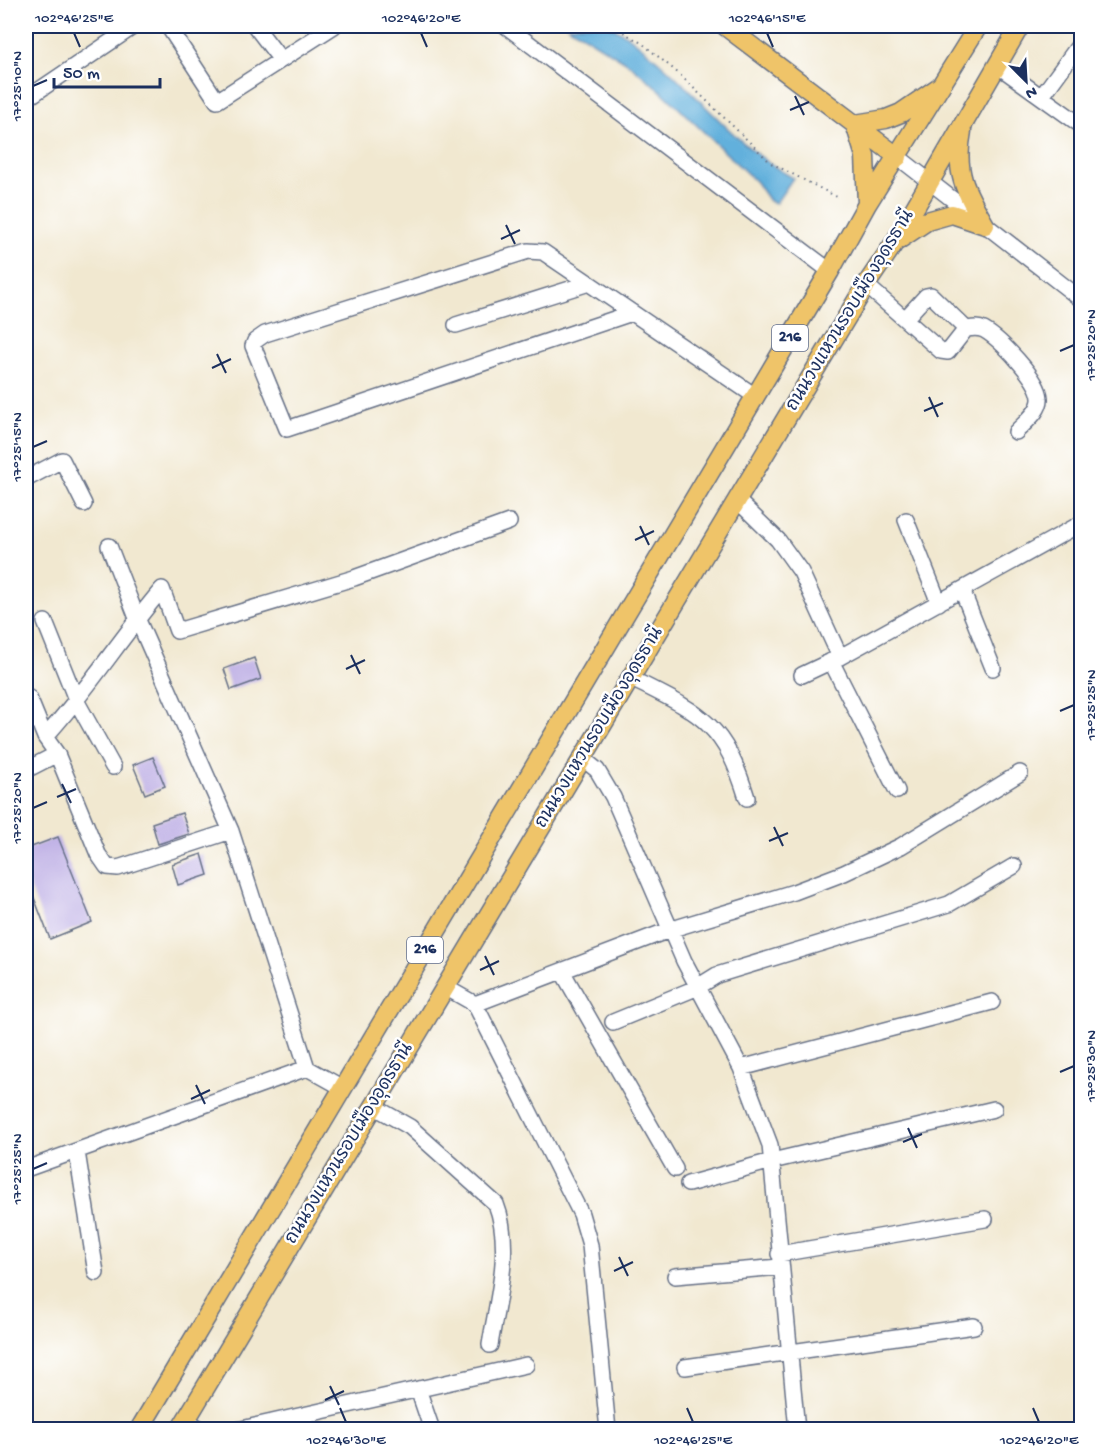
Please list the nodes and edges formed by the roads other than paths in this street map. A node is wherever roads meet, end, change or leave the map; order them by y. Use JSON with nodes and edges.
{"nodes":[{"id":1,"x":134,"y":26,"type":"edge"},
{"id":2,"x":168,"y":26,"type":"edge"},
{"id":3,"x":255,"y":26,"type":"edge"},
{"id":4,"x":334,"y":26,"type":"edge"},
{"id":5,"x":506,"y":26,"type":"edge"},
{"id":6,"x":725,"y":26,"type":"edge"},
{"id":7,"x":978,"y":26,"type":"edge"},
{"id":8,"x":1020,"y":26,"type":"edge"},
{"id":9,"x":1082,"y":41,"type":"edge"},
{"id":10,"x":281,"y":60,"type":"junction"},
{"id":11,"x":997,"y":65,"type":"junction"},
{"id":12,"x":941,"y":86,"type":"junction"},
{"id":13,"x":1042,"y":96,"type":"junction"},
{"id":14,"x":26,"y":99,"type":"edge"},
{"id":15,"x":964,"y":122,"type":"junction"},
{"id":16,"x":855,"y":124,"type":"junction"},
{"id":17,"x":1082,"y":126,"type":"edge"},
{"id":18,"x":898,"y":157,"type":"junction"},
{"id":19,"x":928,"y":181,"type":"junction"},
{"id":20,"x":867,"y":204,"type":"junction"},
{"id":21,"x":985,"y":225,"type":"junction"},
{"id":22,"x":895,"y":243,"type":"junction"},
{"id":23,"x":830,"y":271,"type":"junction"},
{"id":24,"x":586,"y":284,"type":"junction"},
{"id":25,"x":866,"y":285,"type":"junction"},
{"id":26,"x":1082,"y":300,"type":"edge"},
{"id":27,"x":632,"y":314,"type":"junction"},
{"id":28,"x":905,"y":319,"type":"junction"},
{"id":29,"x":456,"y":325,"type":"dead end"},
{"id":30,"x":966,"y":329,"type":"junction"},
{"id":31,"x":755,"y":396,"type":"junction"},
{"id":32,"x":1016,"y":432,"type":"dead end"},
{"id":33,"x":26,"y":479,"type":"edge"},
{"id":34,"x":737,"y":500,"type":"junction"},
{"id":35,"x":84,"y":504,"type":"dead end"},
{"id":36,"x":906,"y":520,"type":"dead end"},
{"id":37,"x":509,"y":522,"type":"dead end"},
{"id":38,"x":1082,"y":523,"type":"edge"},
{"id":39,"x":109,"y":546,"type":"dead end"},
{"id":40,"x":962,"y":590,"type":"junction"},
{"id":41,"x":939,"y":603,"type":"junction"},
{"id":42,"x":137,"y":618,"type":"junction"},
{"id":43,"x":45,"y":622,"type":"dead end"},
{"id":44,"x":836,"y":659,"type":"junction"},
{"id":45,"x":993,"y":668,"type":"dead end"},
{"id":46,"x":802,"y":675,"type":"dead end"},
{"id":47,"x":630,"y":678,"type":"junction"},
{"id":48,"x":29,"y":698,"type":"dead end"},
{"id":49,"x":77,"y":702,"type":"junction"},
{"id":50,"x":45,"y":737,"type":"junction"},
{"id":51,"x":57,"y":754,"type":"junction"},
{"id":52,"x":582,"y":758,"type":"junction"},
{"id":53,"x":113,"y":767,"type":"dead end"},
{"id":54,"x":26,"y":771,"type":"edge"},
{"id":55,"x":1020,"y":773,"type":"dead end"},
{"id":56,"x":897,"y":791,"type":"dead end"},
{"id":57,"x":747,"y":798,"type":"dead end"},
{"id":58,"x":231,"y":831,"type":"junction"},
{"id":59,"x":1014,"y":866,"type":"dead end"},
{"id":60,"x":669,"y":930,"type":"junction"},
{"id":61,"x":562,"y":970,"type":"junction"},
{"id":62,"x":445,"y":987,"type":"junction"},
{"id":63,"x":696,"y":988,"type":"junction"},
{"id":64,"x":992,"y":1002,"type":"dead end"},
{"id":65,"x":475,"y":1004,"type":"junction"},
{"id":66,"x":613,"y":1022,"type":"dead end"},
{"id":67,"x":307,"y":1068,"type":"junction"},
{"id":68,"x":741,"y":1068,"type":"junction"},
{"id":69,"x":343,"y":1088,"type":"junction"},
{"id":70,"x":373,"y":1106,"type":"junction"},
{"id":71,"x":994,"y":1109,"type":"dead end"},
{"id":72,"x":77,"y":1152,"type":"junction"},
{"id":73,"x":772,"y":1161,"type":"junction"},
{"id":74,"x":26,"y":1169,"type":"edge"},
{"id":75,"x":675,"y":1169,"type":"dead end"},
{"id":76,"x":688,"y":1184,"type":"dead end"},
{"id":77,"x":985,"y":1219,"type":"dead end"},
{"id":78,"x":780,"y":1261,"type":"junction"},
{"id":79,"x":96,"y":1273,"type":"dead end"},
{"id":80,"x":675,"y":1276,"type":"dead end"},
{"id":81,"x":974,"y":1326,"type":"dead end"},
{"id":82,"x":490,"y":1345,"type":"dead end"},
{"id":83,"x":791,"y":1354,"type":"junction"},
{"id":84,"x":526,"y":1365,"type":"dead end"},
{"id":85,"x":685,"y":1367,"type":"dead end"},
{"id":86,"x":418,"y":1389,"type":"junction"},
{"id":87,"x":182,"y":1425,"type":"edge"},
{"id":88,"x":139,"y":1430,"type":"edge"},
{"id":89,"x":203,"y":1430,"type":"edge"},
{"id":90,"x":237,"y":1430,"type":"edge"},
{"id":91,"x":432,"y":1430,"type":"edge"},
{"id":92,"x":608,"y":1430,"type":"edge"},
{"id":93,"x":797,"y":1430,"type":"edge"}],
"edges":[{"from":1,"to":14,"type":"street"},
{"from":2,"to":10,"type":"street"},
{"from":3,"to":10,"type":"street"},
{"from":4,"to":10,"type":"street"},
{"from":5,"to":23,"type":"street"},
{"from":6,"to":16,"type":"main road"},
{"from":7,"to":12,"type":"main road","name":"ถนนวงแหวนรอบเมืองอุดรธานี","number":"216"},
{"from":8,"to":11,"type":"main road","name":"ถนนวงแหวนรอบเมืองอุดรธานี","number":"216"},
{"from":9,"to":13,"type":"street"},
{"from":11,"to":13,"type":"street"},
{"from":11,"to":15,"type":"main road","name":"ถนนวงแหวนรอบเมืองอุดรธานี","number":"216"},
{"from":12,"to":16,"type":"main road"},
{"from":12,"to":18,"type":"main road","name":"ถนนวงแหวนรอบเมืองอุดรธานี","number":"216"},
{"from":13,"to":17,"type":"street"},
{"from":15,"to":19,"type":"main road","name":"ถนนวงแหวนรอบเมืองอุดรธานี","number":"216"},
{"from":15,"to":21,"type":"main road"},
{"from":16,"to":18,"type":"main road"},
{"from":16,"to":20,"type":"main road"},
{"from":18,"to":19,"type":"street"},
{"from":18,"to":20,"type":"main road","name":"ถนนวงแหวนรอบเมืองอุดรธานี","number":"216"},
{"from":19,"to":21,"type":"street"},
{"from":19,"to":22,"type":"main road","name":"ถนนวงแหวนรอบเมืองอุดรธานี","number":"216"},
{"from":20,"to":23,"type":"main road","name":"ถนนวงแหวนรอบเมืองอุดรธานี","number":"216"},
{"from":21,"to":22,"type":"main road"},
{"from":21,"to":26,"type":"street"},
{"from":22,"to":25,"type":"main road","name":"ถนนวงแหวนรอบเมืองอุดรธานี","number":"216"},
{"from":23,"to":31,"type":"main road","name":"ถนนวงแหวนรอบเมืองอุดรธานี","number":"216"},
{"from":24,"to":27,"type":"street"},
{"from":24,"to":27,"type":"street"},
{"from":24,"to":29,"type":"street"},
{"from":25,"to":28,"type":"street"},
{"from":25,"to":34,"type":"main road","name":"ถนนวงแหวนรอบเมืองอุดรธานี","number":"216"},
{"from":27,"to":31,"type":"street"},
{"from":28,"to":30,"type":"street"},
{"from":28,"to":30,"type":"street"},
{"from":30,"to":32,"type":"street"},
{"from":31,"to":69,"type":"main road","name":"ถนนวงแหวนรอบเมืองอุดรธานี","number":"216"},
{"from":33,"to":35,"type":"street"},
{"from":34,"to":44,"type":"street"},
{"from":34,"to":47,"type":"main road","name":"ถนนวงแหวนรอบเมืองอุดรธานี","number":"216"},
{"from":36,"to":41,"type":"street"},
{"from":37,"to":42,"type":"street"},
{"from":38,"to":40,"type":"street"},
{"from":39,"to":42,"type":"street"},
{"from":40,"to":41,"type":"street"},
{"from":40,"to":45,"type":"street"},
{"from":41,"to":44,"type":"street"},
{"from":42,"to":49,"type":"street"},
{"from":42,"to":58,"type":"street"},
{"from":43,"to":49,"type":"street"},
{"from":44,"to":46,"type":"street"},
{"from":44,"to":56,"type":"street"},
{"from":47,"to":52,"type":"main road","name":"ถนนวงแหวนรอบเมืองอุดรธานี","number":"216"},
{"from":47,"to":57,"type":"street"},
{"from":48,"to":50,"type":"street"},
{"from":49,"to":50,"type":"street"},
{"from":49,"to":53,"type":"street"},
{"from":50,"to":51,"type":"street"},
{"from":51,"to":54,"type":"street"},
{"from":51,"to":58,"type":"street"},
{"from":52,"to":60,"type":"street"},
{"from":52,"to":62,"type":"main road","name":"ถนนวงแหวนรอบเมืองอุดรธานี","number":"216"},
{"from":55,"to":60,"type":"street"},
{"from":58,"to":67,"type":"street"},
{"from":59,"to":63,"type":"street"},
{"from":60,"to":61,"type":"street"},
{"from":60,"to":63,"type":"street"},
{"from":61,"to":65,"type":"street"},
{"from":61,"to":75,"type":"street"},
{"from":62,"to":65,"type":"street"},
{"from":62,"to":70,"type":"main road","name":"ถนนวงแหวนรอบเมืองอุดรธานี","number":"216"},
{"from":63,"to":66,"type":"street"},
{"from":63,"to":68,"type":"street"},
{"from":64,"to":68,"type":"street"},
{"from":65,"to":92,"type":"street"},
{"from":67,"to":69,"type":"street"},
{"from":67,"to":72,"type":"street"},
{"from":68,"to":73,"type":"street"},
{"from":69,"to":88,"type":"main road","name":"ถนนวงแหวนรอบเมืองอุดรธานี","number":"216"},
{"from":70,"to":82,"type":"street"},
{"from":70,"to":87,"type":"main road","name":"ถนนวงแหวนรอบเมืองอุดรธานี","number":"216"},
{"from":71,"to":73,"type":"street"},
{"from":72,"to":74,"type":"street"},
{"from":72,"to":79,"type":"street"},
{"from":73,"to":76,"type":"street"},
{"from":73,"to":78,"type":"street"},
{"from":77,"to":78,"type":"street"},
{"from":78,"to":80,"type":"street"},
{"from":78,"to":83,"type":"street"},
{"from":81,"to":83,"type":"street"},
{"from":83,"to":85,"type":"street"},
{"from":83,"to":93,"type":"street"},
{"from":84,"to":86,"type":"street"},
{"from":86,"to":90,"type":"street"},
{"from":86,"to":91,"type":"street"},
{"from":87,"to":89,"type":"street"}]}
